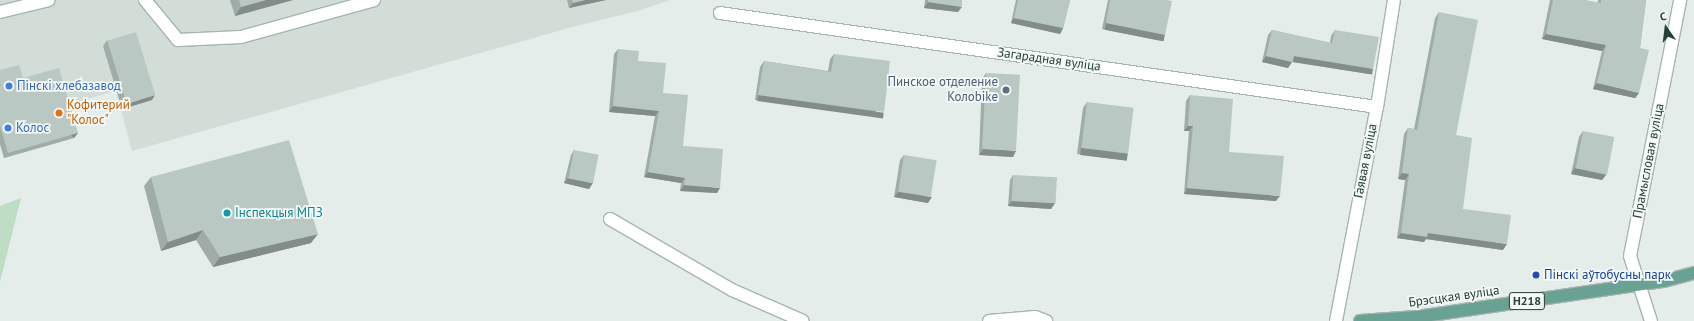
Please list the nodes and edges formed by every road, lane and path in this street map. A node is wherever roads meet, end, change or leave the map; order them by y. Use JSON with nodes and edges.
{"nodes":[{"id":1,"x":49,"y":0,"type":"edge"},
{"id":2,"x":145,"y":0,"type":"edge"},
{"id":3,"x":374,"y":0,"type":"edge"},
{"id":4,"x":1394,"y":0,"type":"edge"},
{"id":5,"x":1680,"y":0,"type":"edge"},
{"id":6,"x":0,"y":12,"type":"edge"},
{"id":7,"x":720,"y":13,"type":"dead end"},
{"id":8,"x":1377,"y":107,"type":"junction"},
{"id":9,"x":610,"y":219,"type":"dead end"},
{"id":10,"x":1694,"y":273,"type":"edge"},
{"id":11,"x":1640,"y":285,"type":"junction"},
{"id":12,"x":803,"y":321,"type":"edge"},
{"id":13,"x":989,"y":321,"type":"edge"},
{"id":14,"x":1046,"y":321,"type":"edge"},
{"id":15,"x":1336,"y":321,"type":"edge"},
{"id":16,"x":1360,"y":321,"type":"edge"},
{"id":17,"x":1651,"y":321,"type":"edge"}],
"edges":[{"from":1,"to":6,"type":"street"},
{"from":2,"to":3,"type":"street"},
{"from":4,"to":8,"type":"street","name":"Гаявая вуліца"},
{"from":5,"to":11,"type":"street","name":"Прамысловая вуліца"},
{"from":7,"to":8,"type":"street","name":"Загарадная вуліца"},
{"from":8,"to":15,"type":"street","name":"Гаявая вуліца"},
{"from":9,"to":12,"type":"street"},
{"from":10,"to":11,"type":"main road","name":"Брэсцкая вуліца","number":"Н218"},
{"from":11,"to":16,"type":"main road","name":"Брэсцкая вуліца","number":"Н218"},
{"from":11,"to":17,"type":"street","name":"Прамысловая вуліца"},
{"from":13,"to":14,"type":"street"}]}
